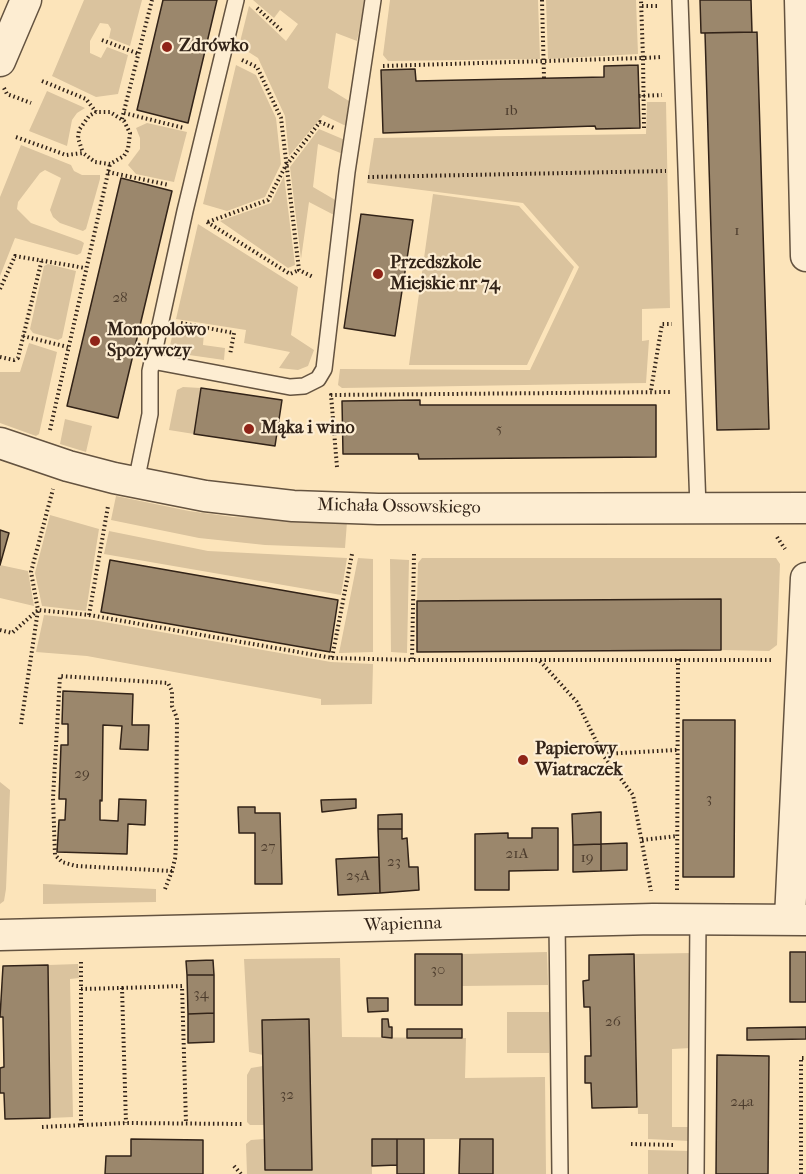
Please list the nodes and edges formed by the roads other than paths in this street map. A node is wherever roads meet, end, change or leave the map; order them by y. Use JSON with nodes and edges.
{"nodes":[{"id":1,"x":26,"y":0,"type":"edge"},
{"id":2,"x":236,"y":0,"type":"edge"},
{"id":3,"x":373,"y":0,"type":"edge"},
{"id":4,"x":680,"y":0,"type":"edge"},
{"id":5,"x":800,"y":0,"type":"edge"},
{"id":6,"x":0,"y":61,"type":"edge"},
{"id":7,"x":806,"y":256,"type":"edge"},
{"id":8,"x":152,"y":361,"type":"junction"},
{"id":9,"x":0,"y":443,"type":"edge"},
{"id":10,"x":125,"y":480,"type":"junction"},
{"id":11,"x":698,"y":508,"type":"junction"},
{"id":12,"x":806,"y":508,"type":"edge"},
{"id":13,"x":806,"y":578,"type":"edge"},
{"id":14,"x":698,"y":918,"type":"junction"},
{"id":15,"x":798,"y":920,"type":"edge"},
{"id":16,"x":557,"y":921,"type":"junction"},
{"id":17,"x":0,"y":935,"type":"edge"},
{"id":18,"x":560,"y":1174,"type":"edge"},
{"id":19,"x":696,"y":1174,"type":"edge"}],
"edges":[{"from":1,"to":6,"type":"street"},
{"from":2,"to":8,"type":"lane"},
{"from":3,"to":8,"type":"lane"},
{"from":4,"to":11,"type":"lane"},
{"from":5,"to":7,"type":"street"},
{"from":8,"to":10,"type":"lane"},
{"from":9,"to":10,"type":"street","name":"Michała Ossowskiego"},
{"from":10,"to":11,"type":"street","name":"Michała Ossowskiego"},
{"from":11,"to":12,"type":"street","name":"Michała Ossowskiego"},
{"from":13,"to":15,"type":"street"},
{"from":14,"to":15,"type":"street","name":"Wapienna"},
{"from":14,"to":16,"type":"street","name":"Wapienna"},
{"from":14,"to":19,"type":"lane"},
{"from":16,"to":17,"type":"street","name":"Wapienna"},
{"from":16,"to":18,"type":"lane"}]}
